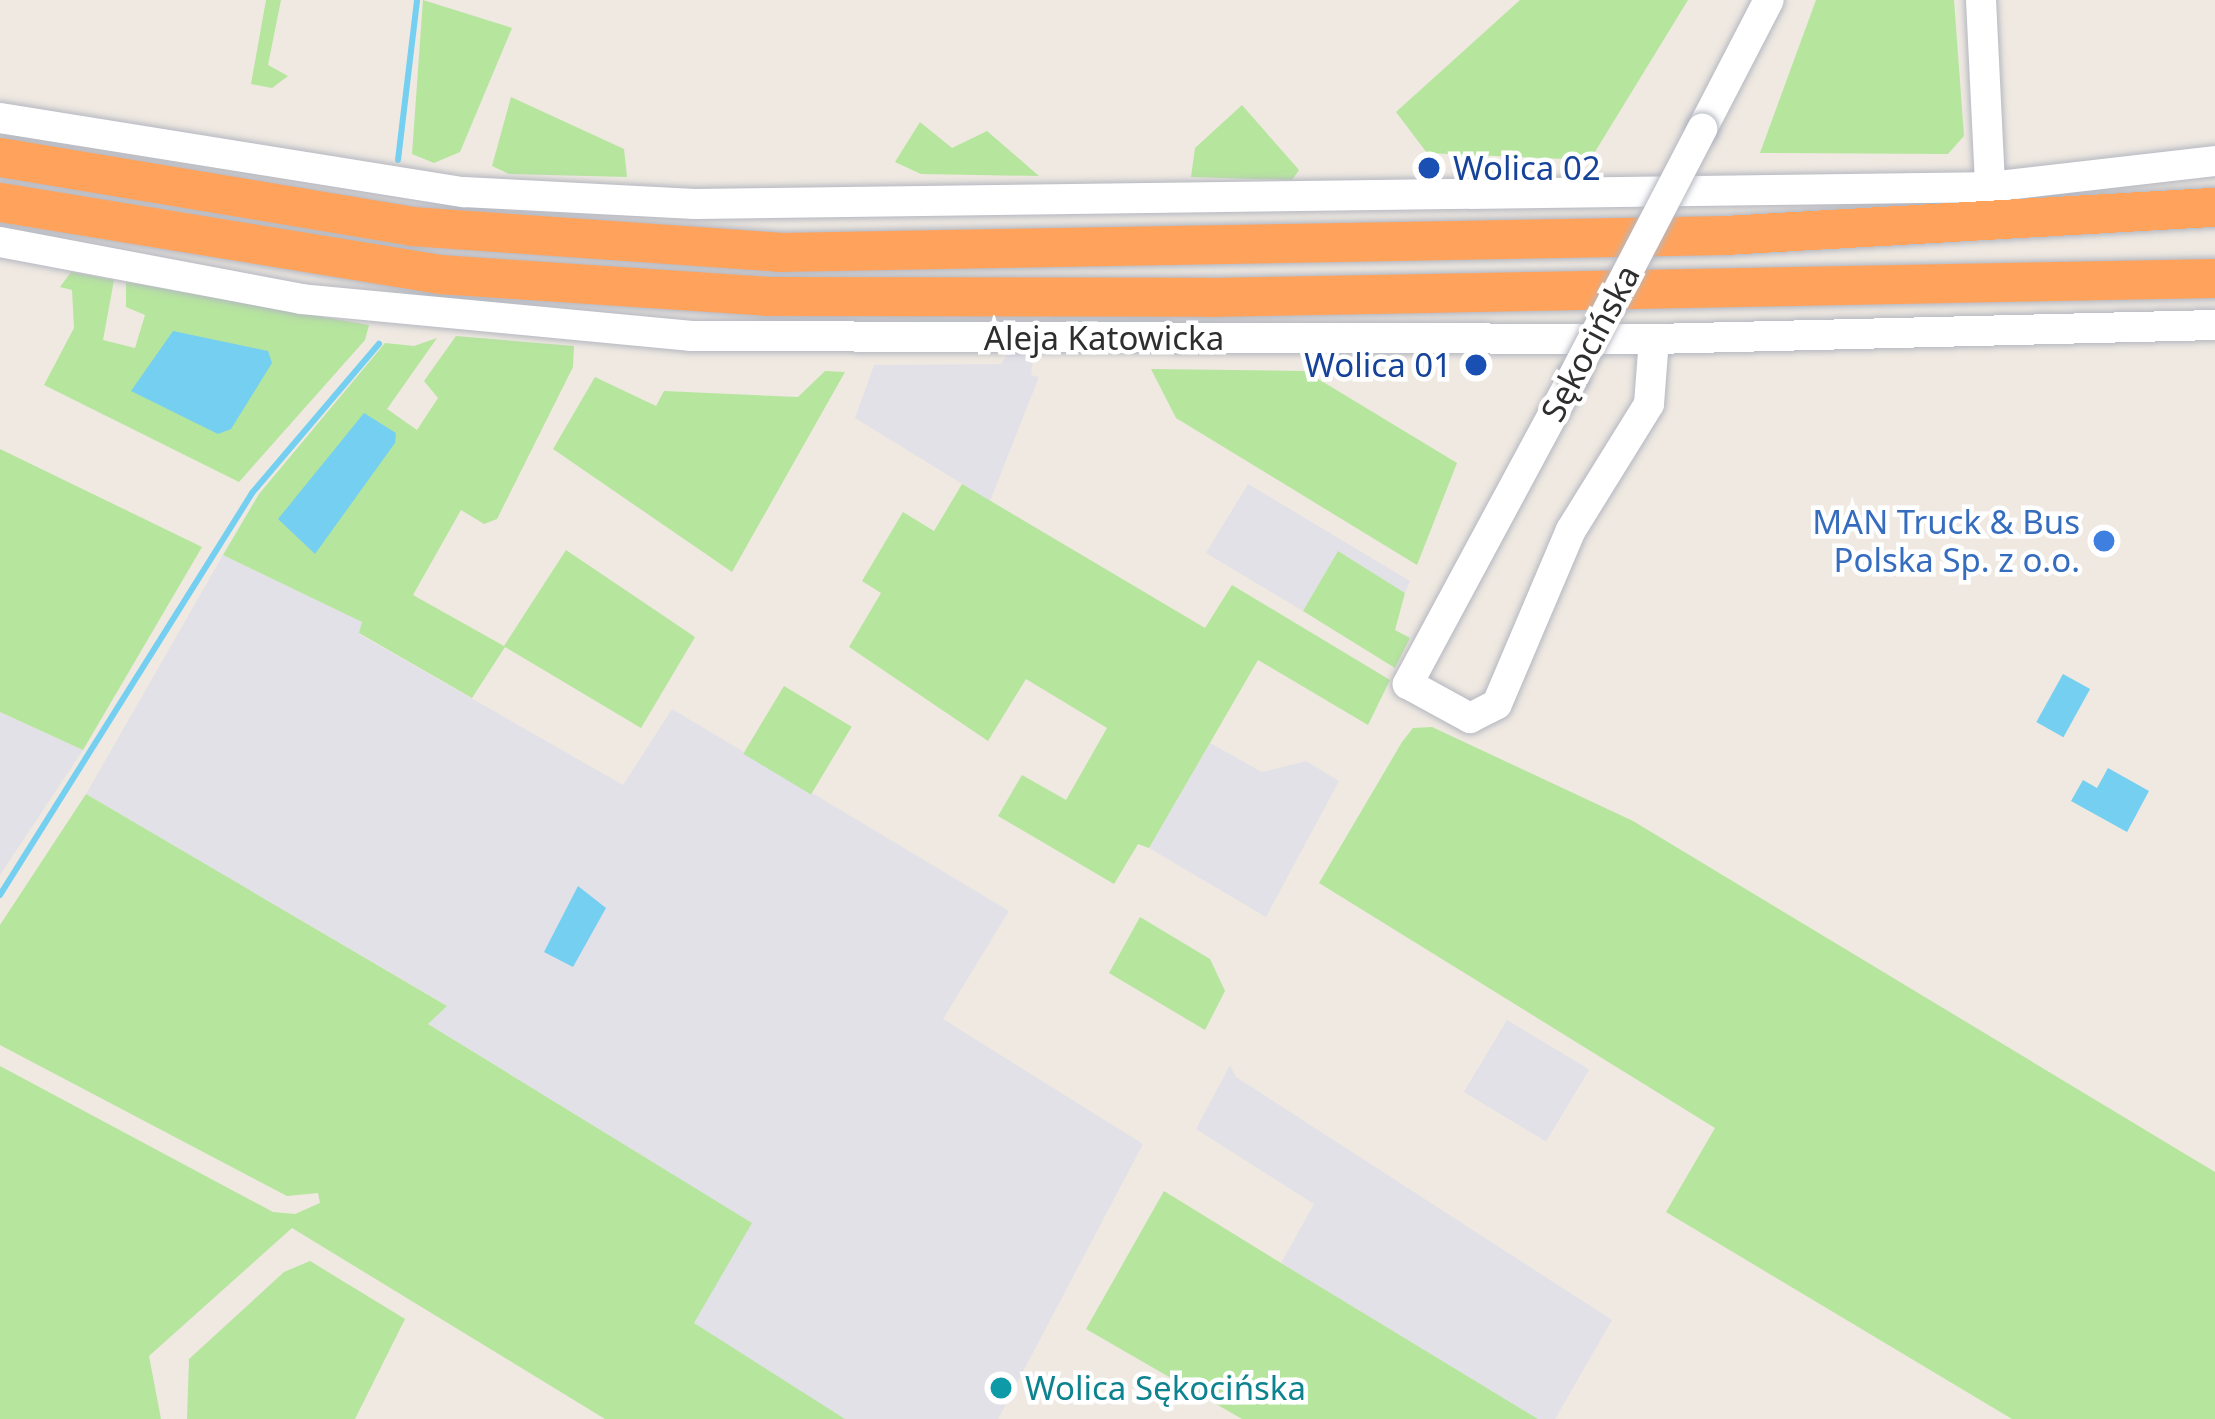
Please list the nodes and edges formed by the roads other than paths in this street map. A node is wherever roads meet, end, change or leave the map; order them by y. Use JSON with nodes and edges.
{"nodes":[{"id":1,"x":1768,"y":0,"type":"edge"},
{"id":2,"x":1981,"y":0,"type":"edge"},
{"id":3,"x":0,"y":118,"type":"edge"},
{"id":4,"x":0,"y":157,"type":"edge"},
{"id":5,"x":2215,"y":160,"type":"edge"},
{"id":6,"x":1990,"y":187,"type":"junction"},
{"id":7,"x":0,"y":202,"type":"edge"},
{"id":8,"x":2215,"y":207,"type":"edge"},
{"id":9,"x":1844,"y":231,"type":"junction"},
{"id":10,"x":2215,"y":232,"type":"edge"},
{"id":11,"x":0,"y":242,"type":"edge"},
{"id":12,"x":2215,"y":278,"type":"edge"},
{"id":13,"x":2215,"y":325,"type":"edge"},
{"id":14,"x":1654,"y":339,"type":"junction"}],
"edges":[{"from":1,"to":14,"type":"street","name":"Sękocińska","bridge":true},
{"from":2,"to":6,"type":"street"},
{"from":3,"to":6,"type":"street"},
{"from":4,"to":9,"type":"highway"},
{"from":5,"to":6,"type":"street"},
{"from":7,"to":12,"type":"highway"},
{"from":8,"to":9,"type":"highway"},
{"from":9,"to":10,"type":"highway"},
{"from":11,"to":14,"type":"street","name":"Aleja Katowicka"},
{"from":13,"to":14,"type":"street","name":"Aleja Katowicka"}]}
